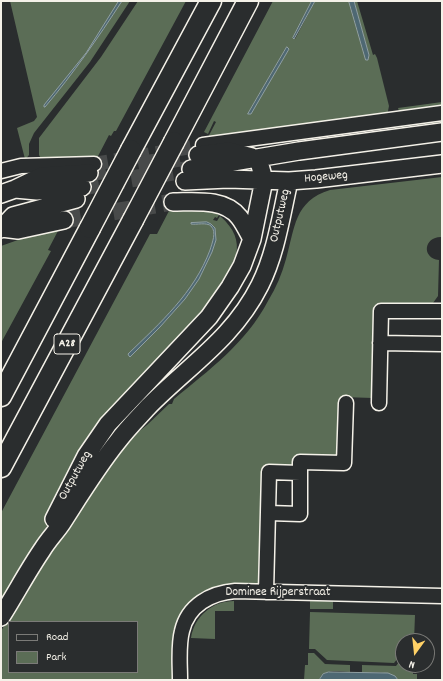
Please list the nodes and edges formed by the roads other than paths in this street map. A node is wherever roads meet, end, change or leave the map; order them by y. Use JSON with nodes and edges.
{"nodes":[{"id":1,"x":248,"y":1,"type":"edge"},
{"id":2,"x":207,"y":6,"type":"edge"},
{"id":3,"x":442,"y":113,"type":"edge"},
{"id":4,"x":442,"y":132,"type":"edge"},
{"id":5,"x":258,"y":158,"type":"junction"},
{"id":6,"x":194,"y":162,"type":"junction"},
{"id":7,"x":442,"y":164,"type":"edge"},
{"id":8,"x":1,"y":171,"type":"edge"},
{"id":9,"x":264,"y":180,"type":"junction"},
{"id":10,"x":85,"y":181,"type":"junction"},
{"id":11,"x":289,"y":181,"type":"junction"},
{"id":12,"x":8,"y":191,"type":"edge"},
{"id":13,"x":173,"y":202,"type":"tunnel mouth"},
{"id":14,"x":64,"y":220,"type":"tunnel mouth"},
{"id":15,"x":1,"y":228,"type":"edge"},
{"id":16,"x":252,"y":239,"type":"junction"},
{"id":17,"x":442,"y":311,"type":"edge"},
{"id":18,"x":380,"y":343,"type":"junction"},
{"id":19,"x":442,"y":344,"type":"edge"},
{"id":20,"x":1,"y":396,"type":"edge"},
{"id":21,"x":346,"y":403,"type":"dead end"},
{"id":22,"x":379,"y":403,"type":"dead end"},
{"id":23,"x":1,"y":468,"type":"edge"},
{"id":24,"x":300,"y":473,"type":"junction"},
{"id":25,"x":268,"y":513,"type":"junction"},
{"id":26,"x":42,"y":549,"type":"junction"},
{"id":27,"x":266,"y":592,"type":"junction"},
{"id":28,"x":442,"y":596,"type":"edge"},
{"id":29,"x":1,"y":617,"type":"edge"},
{"id":30,"x":180,"y":680,"type":"edge"}],
"edges":[{"from":1,"to":23,"type":"highway","number":"A28","bridge":true},
{"from":2,"to":20,"type":"highway","number":"A28","bridge":true},
{"from":3,"to":6,"type":"street"},
{"from":4,"to":5,"type":"main road"},
{"from":5,"to":6,"type":"main road"},
{"from":5,"to":9,"type":"main road","name":"Outputweg"},
{"from":5,"to":11,"type":"main road","name":"Outputweg"},
{"from":6,"to":9,"type":"main road","name":"Hogeweg"},
{"from":7,"to":11,"type":"main road","name":"Hogeweg"},
{"from":8,"to":10,"type":"street"},
{"from":9,"to":11,"type":"main road","name":"Hogeweg"},
{"from":9,"to":16,"type":"main road","name":"Outputweg"},
{"from":10,"to":12,"type":"main road"},
{"from":10,"to":15,"type":"main road"},
{"from":11,"to":26,"type":"main road","name":"Outputweg"},
{"from":13,"to":16,"type":"main road"},
{"from":14,"to":15,"type":"main road"},
{"from":16,"to":26,"type":"main road","name":"Outputweg"},
{"from":17,"to":18,"type":"street"},
{"from":18,"to":19,"type":"street"},
{"from":18,"to":22,"type":"street"},
{"from":21,"to":24,"type":"street"},
{"from":24,"to":25,"type":"street"},
{"from":24,"to":25,"type":"street"},
{"from":25,"to":27,"type":"street"},
{"from":26,"to":29,"type":"main road","name":"Outputweg"},
{"from":27,"to":28,"type":"street","name":"Dominee Rijperstraat"},
{"from":27,"to":30,"type":"street","name":"Dominee Rijperstraat"}]}
